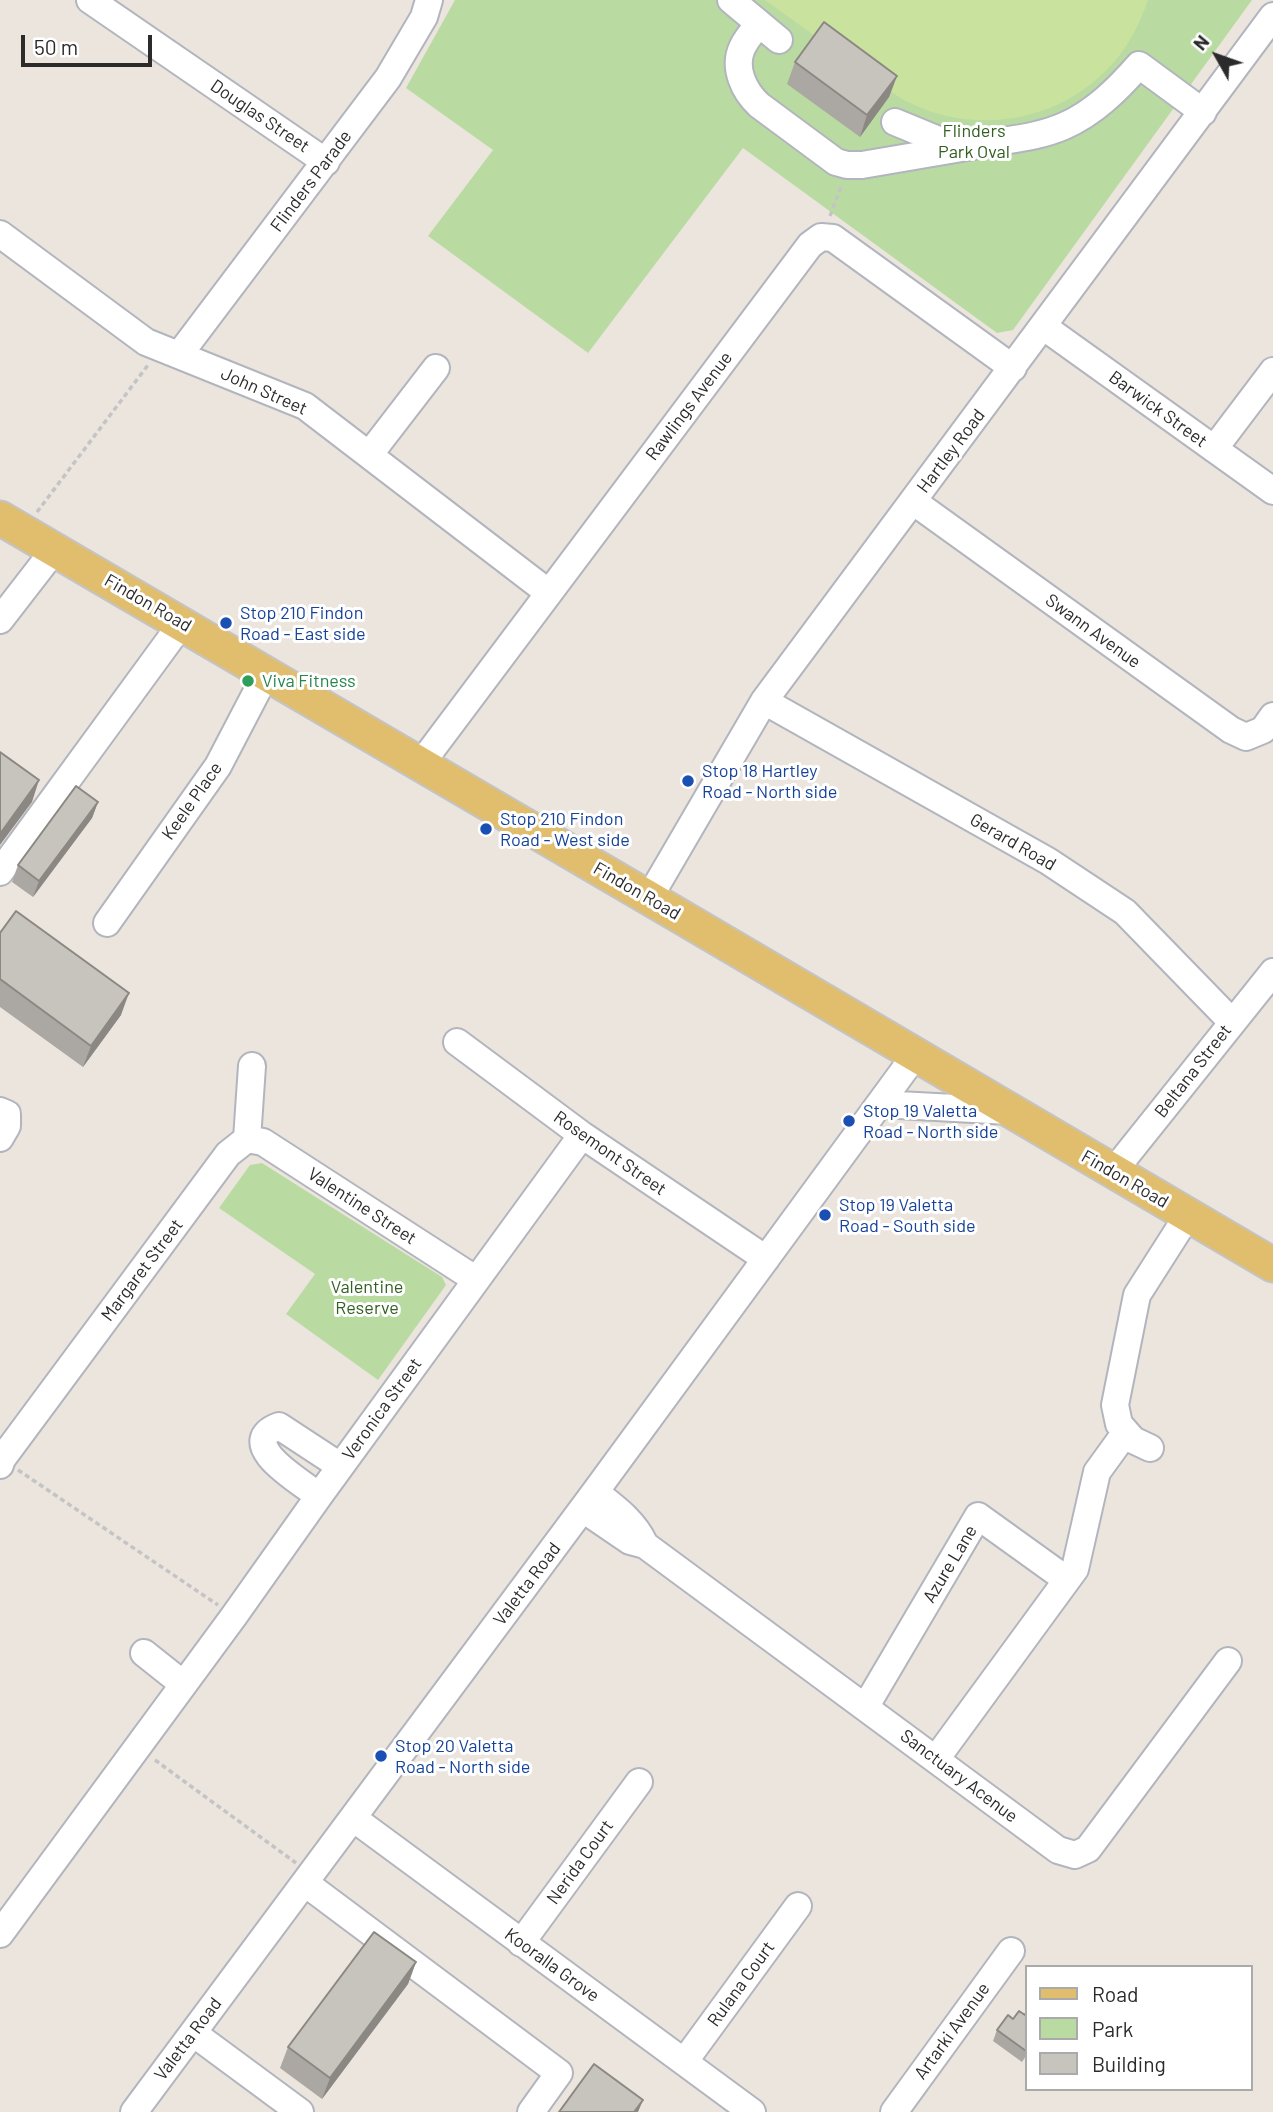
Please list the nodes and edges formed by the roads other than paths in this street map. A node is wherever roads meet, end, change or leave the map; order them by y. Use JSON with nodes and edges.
{"nodes":[{"id":1,"x":90,"y":0,"type":"edge"},
{"id":2,"x":429,"y":0,"type":"edge"},
{"id":3,"x":731,"y":0,"type":"edge"},
{"id":4,"x":1273,"y":16,"type":"edge"},
{"id":5,"x":759,"y":24,"type":"junction"},
{"id":6,"x":779,"y":40,"type":"dead end"},
{"id":7,"x":1203,"y":112,"type":"junction"},
{"id":8,"x":895,"y":122,"type":"dead end"},
{"id":9,"x":958,"y":148,"type":"junction"},
{"id":10,"x":326,"y":162,"type":"junction"},
{"id":11,"x":0,"y":234,"type":"edge"},
{"id":12,"x":1044,"y":327,"type":"junction"},
{"id":13,"x":179,"y":355,"type":"junction"},
{"id":14,"x":436,"y":368,"type":"dead end"},
{"id":15,"x":1013,"y":368,"type":"junction"},
{"id":16,"x":1273,"y":371,"type":"edge"},
{"id":17,"x":1214,"y":449,"type":"junction"},
{"id":18,"x":369,"y":455,"type":"junction"},
{"id":19,"x":1273,"y":491,"type":"edge"},
{"id":20,"x":914,"y":502,"type":"junction"},
{"id":21,"x":11,"y":524,"type":"edge"},
{"id":22,"x":55,"y":549,"type":"junction"},
{"id":23,"x":549,"y":593,"type":"junction"},
{"id":24,"x":0,"y":620,"type":"edge"},
{"id":25,"x":182,"y":623,"type":"junction"},
{"id":26,"x":267,"y":672,"type":"junction"},
{"id":27,"x":764,"y":701,"type":"junction"},
{"id":28,"x":1273,"y":716,"type":"edge"},
{"id":29,"x":420,"y":765,"type":"junction"},
{"id":30,"x":0,"y":872,"type":"edge"},
{"id":31,"x":649,"y":898,"type":"junction"},
{"id":32,"x":107,"y":923,"type":"dead end"},
{"id":33,"x":1273,"y":972,"type":"edge"},
{"id":34,"x":1232,"y":1021,"type":"junction"},
{"id":35,"x":457,"y":1042,"type":"dead end"},
{"id":36,"x":916,"y":1054,"type":"junction"},
{"id":37,"x":252,"y":1066,"type":"dead end"},
{"id":38,"x":880,"y":1104,"type":"junction"},
{"id":39,"x":0,"y":1111,"type":"edge"},
{"id":40,"x":1012,"y":1111,"type":"junction"},
{"id":41,"x":582,"y":1135,"type":"junction"},
{"id":42,"x":0,"y":1138,"type":"edge"},
{"id":43,"x":247,"y":1139,"type":"junction"},
{"id":44,"x":1114,"y":1172,"type":"junction"},
{"id":45,"x":1188,"y":1215,"type":"junction"},
{"id":46,"x":766,"y":1259,"type":"junction"},
{"id":47,"x":1273,"y":1265,"type":"edge"},
{"id":48,"x":475,"y":1279,"type":"junction"},
{"id":49,"x":1126,"y":1432,"type":"junction"},
{"id":50,"x":1150,"y":1448,"type":"dead end"},
{"id":51,"x":1,"y":1460,"type":"edge"},
{"id":52,"x":340,"y":1466,"type":"junction"},
{"id":53,"x":318,"y":1496,"type":"junction"},
{"id":54,"x":589,"y":1500,"type":"junction"},
{"id":55,"x":1067,"y":1580,"type":"junction"},
{"id":56,"x":144,"y":1653,"type":"dead end"},
{"id":57,"x":1228,"y":1661,"type":"dead end"},
{"id":58,"x":183,"y":1684,"type":"junction"},
{"id":59,"x":866,"y":1706,"type":"junction"},
{"id":60,"x":936,"y":1759,"type":"junction"},
{"id":61,"x":639,"y":1782,"type":"dead end"},
{"id":62,"x":353,"y":1818,"type":"junction"},
{"id":63,"x":308,"y":1879,"type":"junction"},
{"id":64,"x":797,"y":1906,"type":"dead end"},
{"id":65,"x":0,"y":1934,"type":"edge"},
{"id":66,"x":521,"y":1942,"type":"junction"},
{"id":67,"x":1011,"y":1951,"type":"dead end"},
{"id":68,"x":193,"y":2033,"type":"junction"},
{"id":69,"x":684,"y":2062,"type":"junction"},
{"id":70,"x":134,"y":2112,"type":"edge"},
{"id":71,"x":300,"y":2112,"type":"edge"},
{"id":72,"x":531,"y":2112,"type":"edge"},
{"id":73,"x":752,"y":2112,"type":"edge"},
{"id":74,"x":894,"y":2112,"type":"edge"}],
"edges":[{"from":1,"to":10,"type":"street","name":"Douglas Street"},
{"from":2,"to":10,"type":"street","name":"Flinders Parade"},
{"from":3,"to":5,"type":"street"},
{"from":4,"to":7,"type":"street","name":"Hartley Road"},
{"from":5,"to":6,"type":"street"},
{"from":5,"to":9,"type":"street"},
{"from":7,"to":9,"type":"street"},
{"from":7,"to":12,"type":"street","name":"Hartley Road"},
{"from":8,"to":9,"type":"street"},
{"from":10,"to":13,"type":"street","name":"Flinders Parade"},
{"from":11,"to":13,"type":"street","name":"John Street"},
{"from":12,"to":15,"type":"street","name":"Hartley Road"},
{"from":12,"to":17,"type":"street","name":"Barwick Street"},
{"from":13,"to":18,"type":"street","name":"John Street"},
{"from":14,"to":18,"type":"street"},
{"from":15,"to":20,"type":"street","name":"Hartley Road"},
{"from":15,"to":23,"type":"street","name":"Rawlings Avenue"},
{"from":16,"to":17,"type":"street"},
{"from":17,"to":19,"type":"street","name":"Barwick Street"},
{"from":18,"to":23,"type":"street","name":"John Street"},
{"from":20,"to":27,"type":"street","name":"Hartley Road"},
{"from":20,"to":28,"type":"street","name":"Swann Avenue"},
{"from":21,"to":22,"type":"main road","name":"Findon Road"},
{"from":22,"to":24,"type":"street"},
{"from":22,"to":25,"type":"main road","name":"Findon Road"},
{"from":23,"to":29,"type":"street","name":"Rawlings Avenue"},
{"from":25,"to":26,"type":"main road","name":"Findon Road"},
{"from":25,"to":30,"type":"street"},
{"from":26,"to":29,"type":"main road","name":"Findon Road"},
{"from":26,"to":32,"type":"street","name":"Keele Place"},
{"from":27,"to":31,"type":"street","name":"Hartley Road"},
{"from":27,"to":34,"type":"street","name":"Gerard Road"},
{"from":29,"to":31,"type":"main road","name":"Findon Road"},
{"from":31,"to":36,"type":"main road","name":"Findon Road"},
{"from":33,"to":34,"type":"street","name":"Beltana Street"},
{"from":34,"to":44,"type":"street","name":"Beltana Street"},
{"from":35,"to":41,"type":"street","name":"Rosemont Street"},
{"from":36,"to":38,"type":"street","name":"Valetta Road"},
{"from":36,"to":40,"type":"main road","name":"Findon Road"},
{"from":37,"to":43,"type":"street"},
{"from":38,"to":40,"type":"street"},
{"from":38,"to":46,"type":"street","name":"Valetta Road"},
{"from":39,"to":42,"type":"street"},
{"from":40,"to":44,"type":"main road","name":"Findon Road"},
{"from":41,"to":46,"type":"street","name":"Rosemont Street"},
{"from":41,"to":48,"type":"street","name":"Veronica Street"},
{"from":43,"to":48,"type":"street","name":"Valentine Street"},
{"from":43,"to":51,"type":"street","name":"Margaret Street"},
{"from":44,"to":45,"type":"main road","name":"Findon Road"},
{"from":45,"to":47,"type":"main road","name":"Findon Road"},
{"from":45,"to":49,"type":"street"},
{"from":46,"to":54,"type":"street","name":"Valetta Road"},
{"from":48,"to":52,"type":"street","name":"Veronica Street"},
{"from":49,"to":50,"type":"street"},
{"from":49,"to":55,"type":"street"},
{"from":52,"to":53,"type":"street","name":"Veronica Street"},
{"from":52,"to":53,"type":"street"},
{"from":53,"to":58,"type":"street","name":"Veronica Street"},
{"from":54,"to":59,"type":"street","name":"Sanctuary Acenue"},
{"from":54,"to":62,"type":"street","name":"Valetta Road"},
{"from":55,"to":59,"type":"street","name":"Azure Lane"},
{"from":55,"to":60,"type":"street"},
{"from":56,"to":58,"type":"street"},
{"from":57,"to":60,"type":"street","name":"Sanctuary Acenue"},
{"from":58,"to":65,"type":"street","name":"Veronica Street"},
{"from":59,"to":60,"type":"street","name":"Sanctuary Acenue"},
{"from":61,"to":66,"type":"street","name":"Nerida Court"},
{"from":62,"to":63,"type":"street","name":"Valetta Road"},
{"from":62,"to":66,"type":"street","name":"Kooralla Grove"},
{"from":63,"to":68,"type":"street","name":"Valetta Road"},
{"from":63,"to":72,"type":"street"},
{"from":64,"to":69,"type":"street","name":"Rulana Court"},
{"from":66,"to":69,"type":"street","name":"Kooralla Grove"},
{"from":67,"to":74,"type":"street","name":"Artarki Avenue"},
{"from":68,"to":70,"type":"street","name":"Valetta Road"},
{"from":68,"to":71,"type":"street"},
{"from":69,"to":73,"type":"street","name":"Kooralla Grove"}]}
